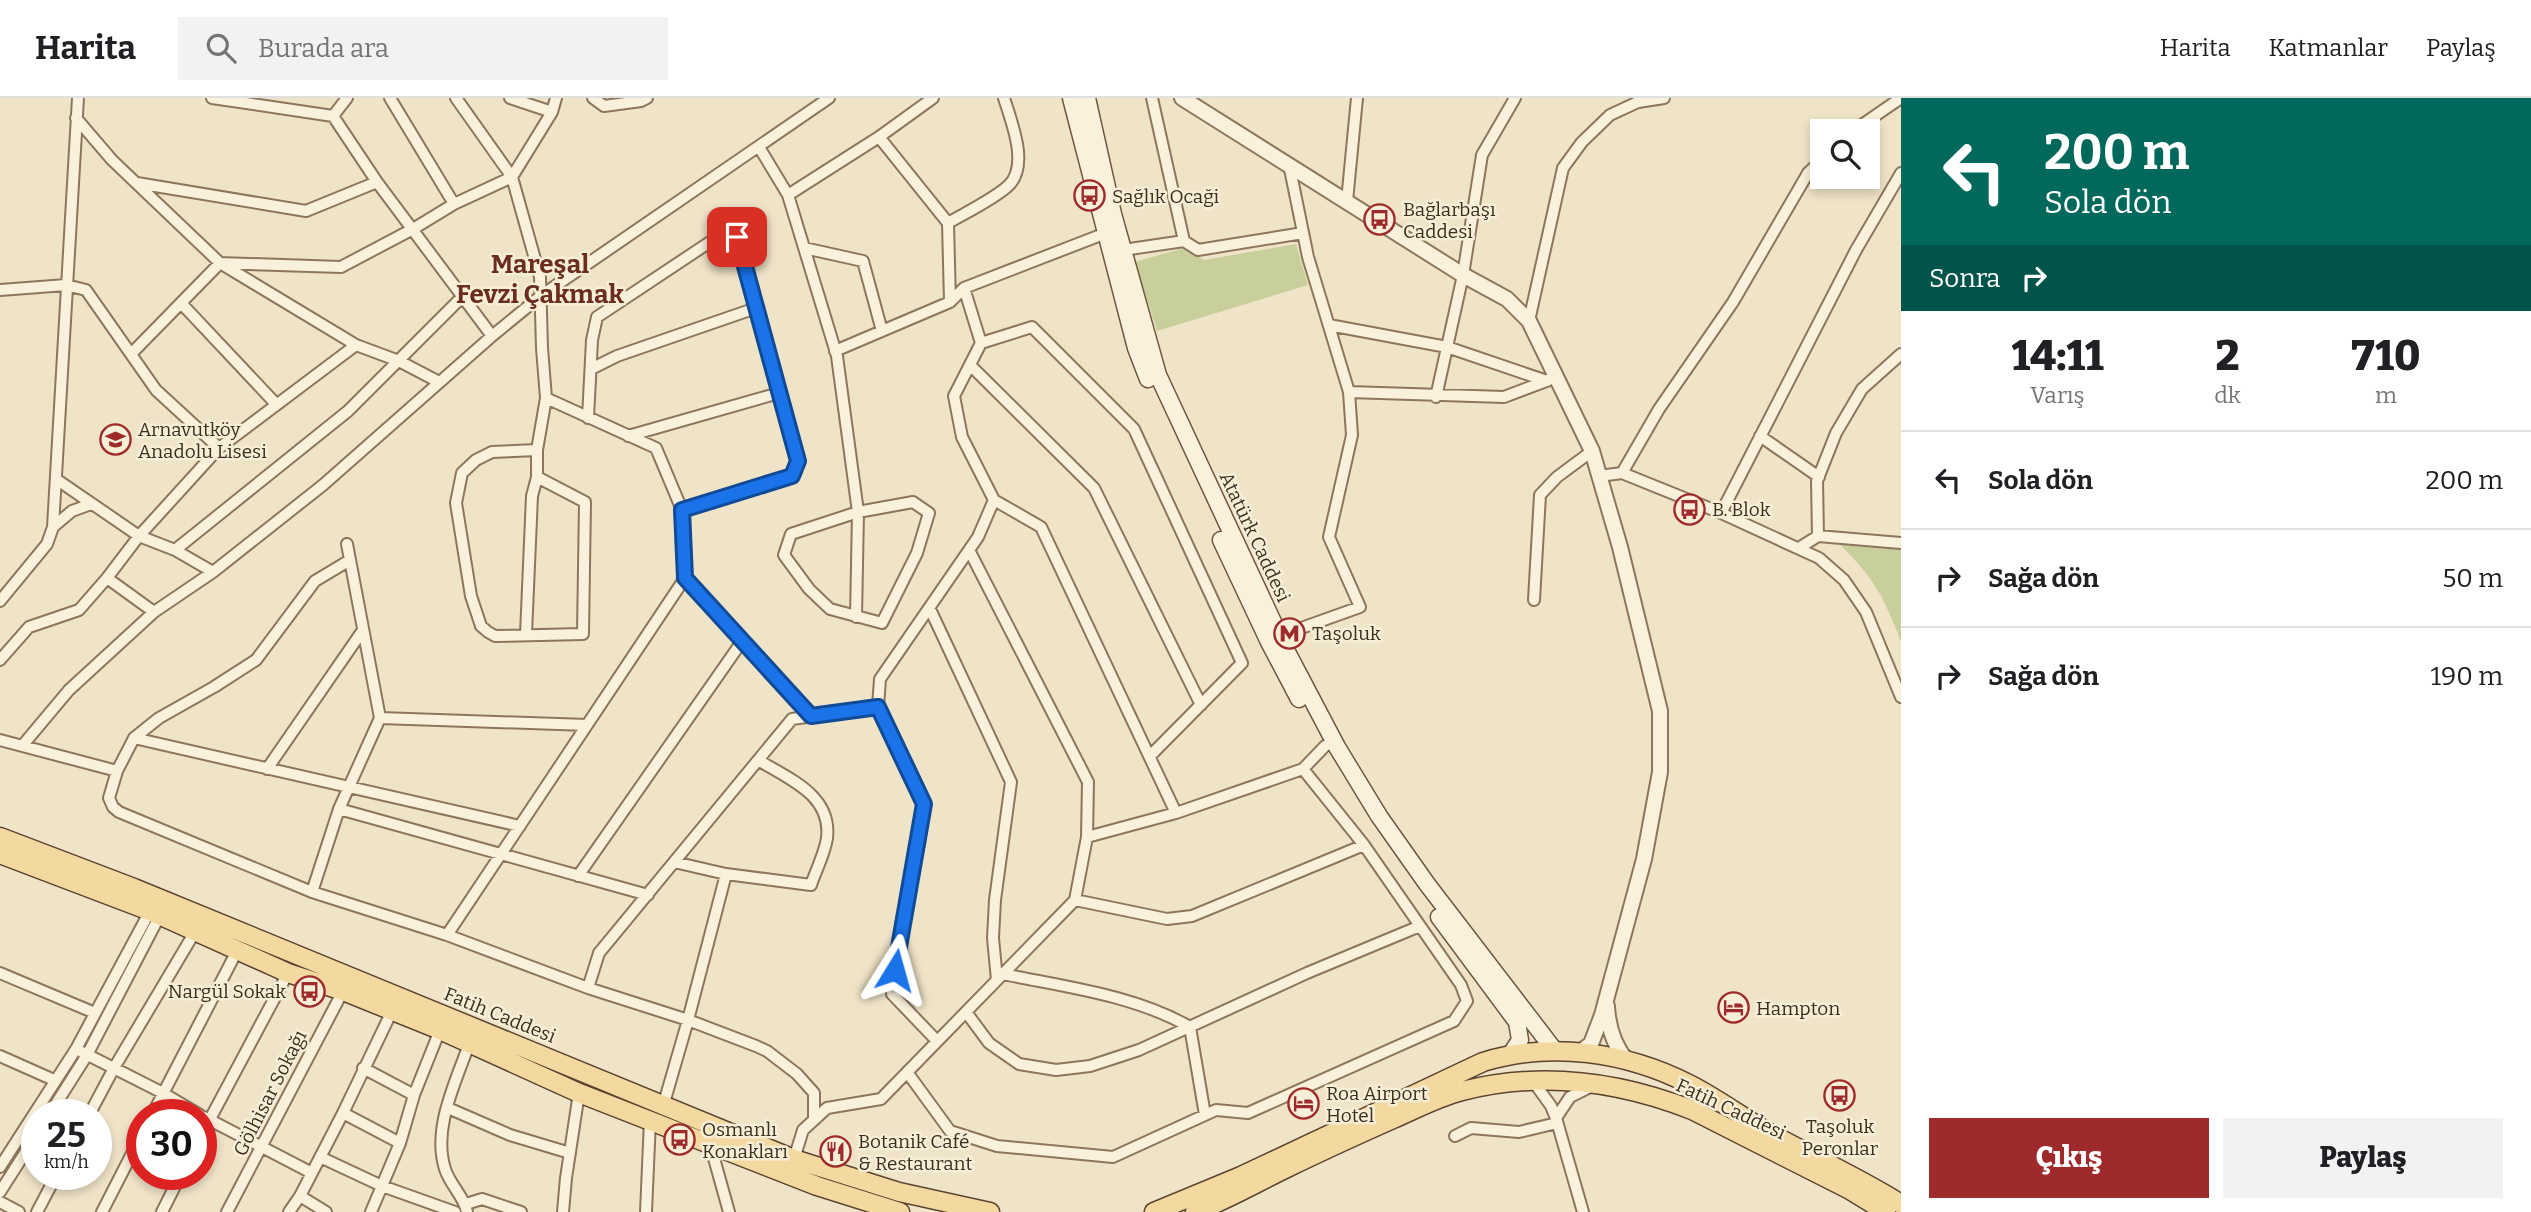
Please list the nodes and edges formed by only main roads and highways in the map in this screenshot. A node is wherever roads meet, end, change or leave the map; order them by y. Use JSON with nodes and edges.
{"nodes":[{"id":1,"x":1071,"y":98,"type":"edge"},
{"id":2,"x":1087,"y":98,"type":"edge"},
{"id":3,"x":1329,"y":744,"type":"junction"},
{"id":4,"x":0,"y":837,"type":"edge"},
{"id":5,"x":2,"y":860,"type":"edge"},
{"id":6,"x":1555,"y":1051,"type":"junction"},
{"id":7,"x":1506,"y":1055,"type":"junction"},
{"id":8,"x":1497,"y":1084,"type":"junction"},
{"id":9,"x":1689,"y":1084,"type":"junction"},
{"id":10,"x":1667,"y":1101,"type":"junction"},
{"id":11,"x":1901,"y":1204,"type":"edge"},
{"id":12,"x":1863,"y":1207,"type":"edge"},
{"id":13,"x":899,"y":1212,"type":"edge"},
{"id":14,"x":990,"y":1212,"type":"edge"},
{"id":15,"x":1154,"y":1212,"type":"edge"},
{"id":16,"x":1195,"y":1212,"type":"edge"},
{"id":17,"x":1886,"y":1212,"type":"edge"}],
"edges":[{"from":1,"to":3,"type":"main road","name":"Atatürk Caddesi"},
{"from":2,"to":3,"type":"main road","name":"Atatürk Caddesi"},
{"from":3,"to":6,"type":"main road","name":"Atatürk Caddesi"},
{"from":3,"to":7,"type":"main road","name":"Atatürk Caddesi"},
{"from":4,"to":14,"type":"main road","name":"Fatih Caddesi"},
{"from":5,"to":13,"type":"main road","name":"Fatih Caddesi"},
{"from":6,"to":7,"type":"main road","name":"Fatih Caddesi"},
{"from":6,"to":9,"type":"main road","name":"Fatih Caddesi"},
{"from":7,"to":8,"type":"main road"},
{"from":7,"to":15,"type":"main road"},
{"from":8,"to":10,"type":"main road","name":"Fatih Caddesi"},
{"from":8,"to":16,"type":"main road","name":"Fatih Caddesi"},
{"from":9,"to":10,"type":"main road"},
{"from":9,"to":11,"type":"main road","name":"Fatih Caddesi"},
{"from":10,"to":12,"type":"main road","name":"Fatih Caddesi"},
{"from":12,"to":17,"type":"main road","name":"Fatih Caddesi"}]}
